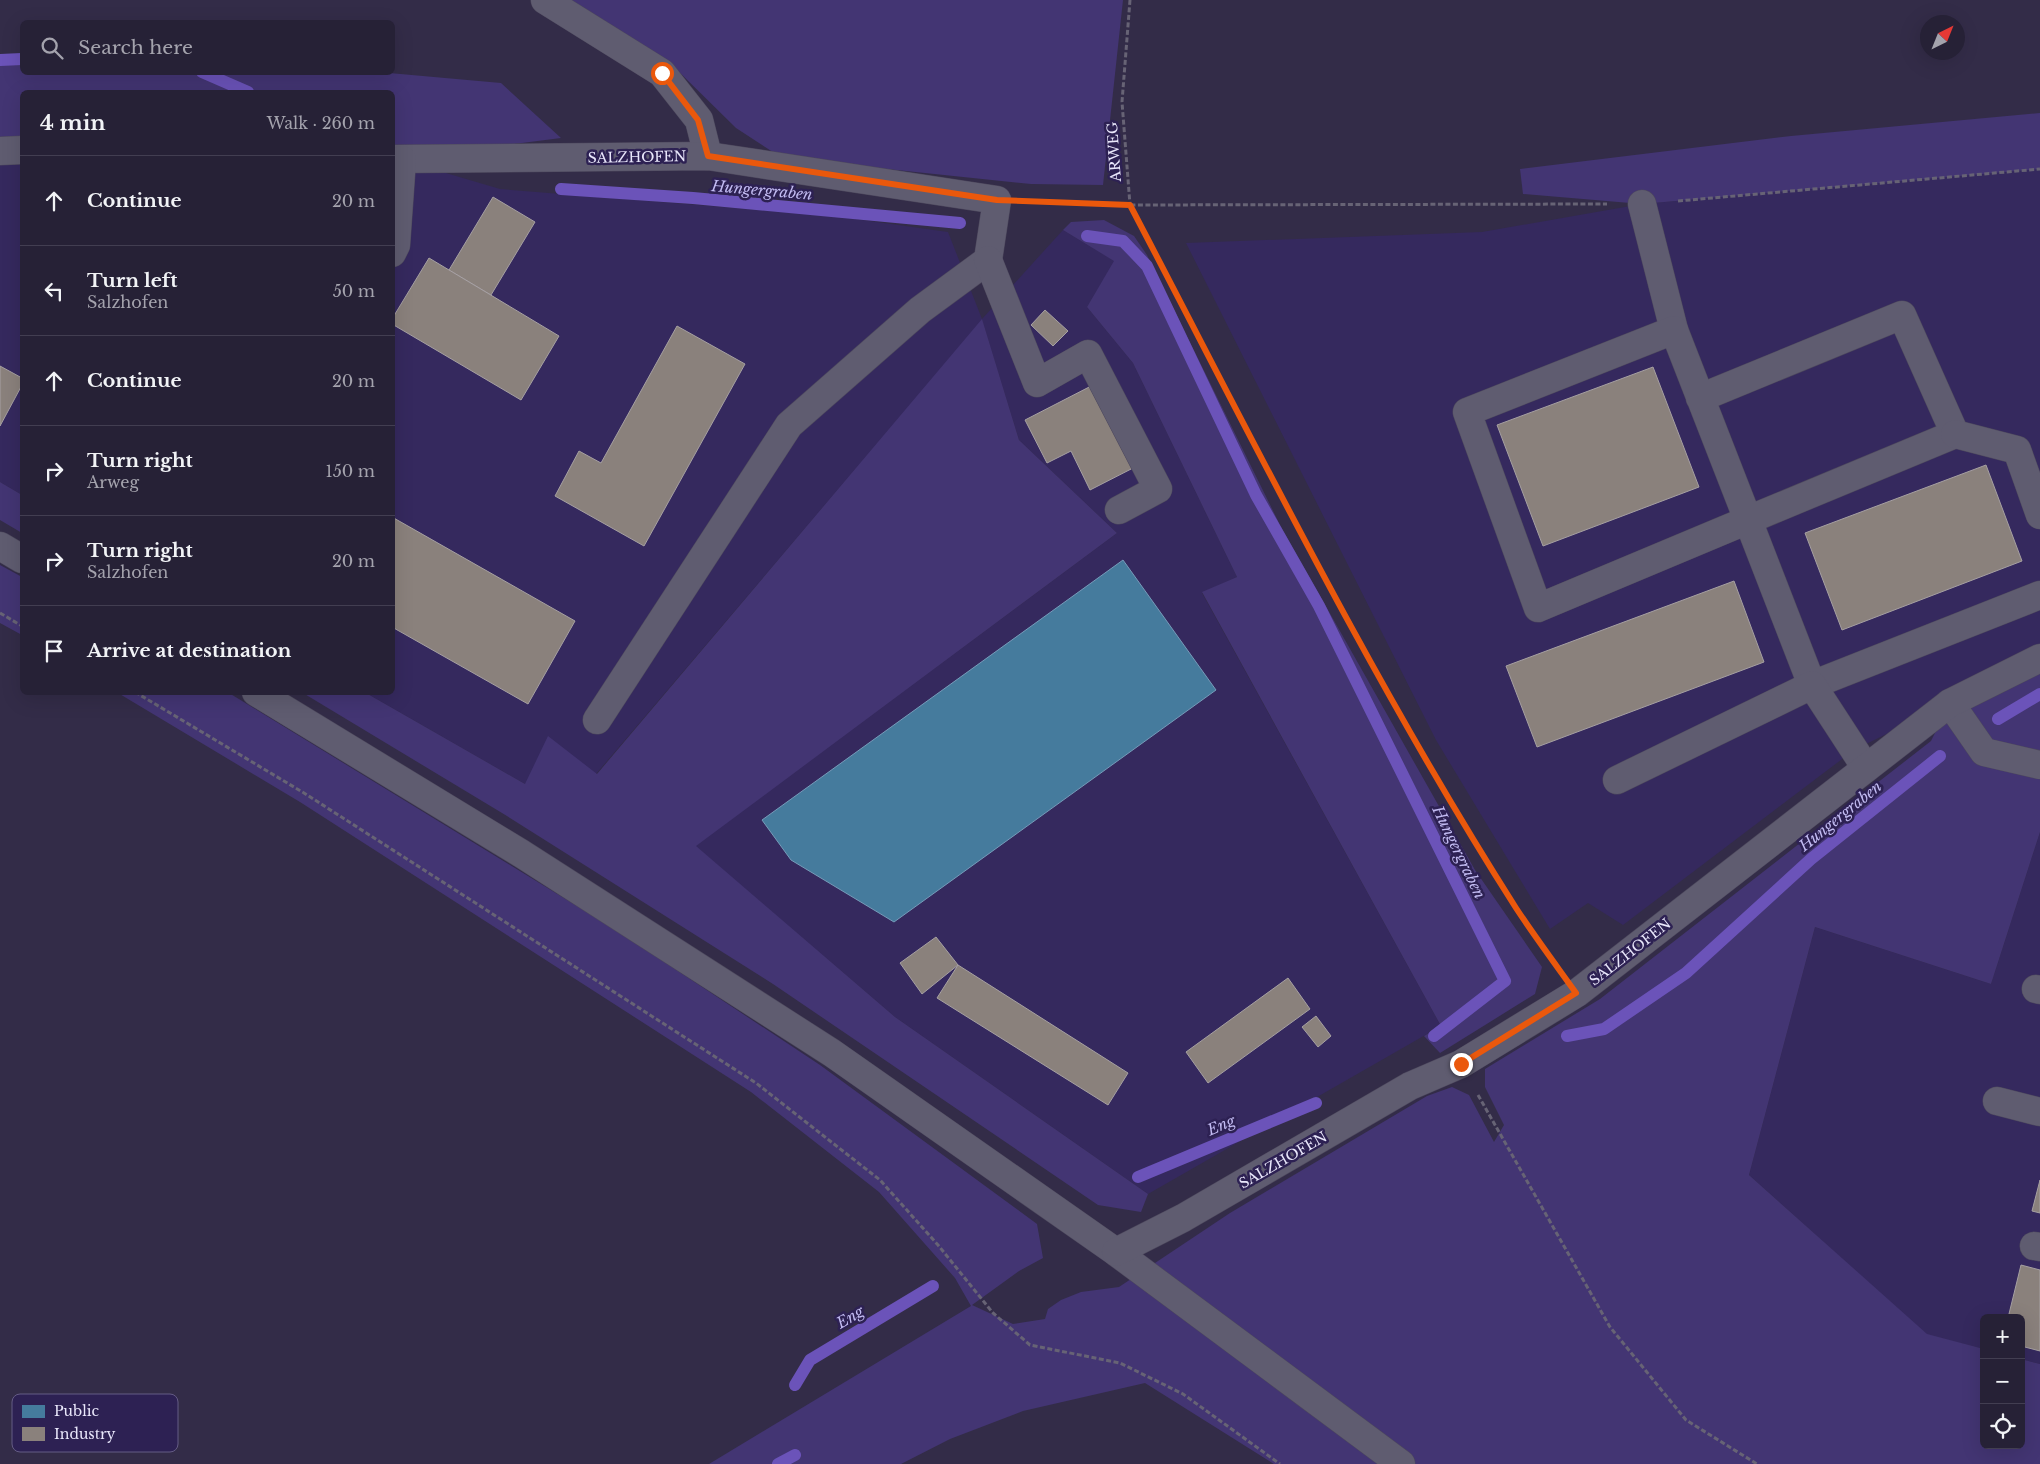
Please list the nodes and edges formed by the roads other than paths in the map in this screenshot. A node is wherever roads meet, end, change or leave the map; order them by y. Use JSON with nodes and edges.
{"nodes":[{"id":1,"x":545,"y":0,"type":"edge"},
{"id":2,"x":20,"y":150,"type":"edge"},
{"id":3,"x":0,"y":151,"type":"edge"},
{"id":4,"x":708,"y":156,"type":"junction"},
{"id":5,"x":397,"y":159,"type":"edge"},
{"id":6,"x":1642,"y":204,"type":"road end"},
{"id":7,"x":395,"y":247,"type":"edge"},
{"id":8,"x":988,"y":260,"type":"junction"},
{"id":9,"x":1674,"y":330,"type":"junction"},
{"id":10,"x":1700,"y":398,"type":"junction"},
{"id":11,"x":1955,"y":434,"type":"junction"},
{"id":12,"x":1119,"y":510,"type":"dead end"},
{"id":13,"x":2040,"y":515,"type":"edge"},
{"id":14,"x":1748,"y":520,"type":"junction"},
{"id":15,"x":0,"y":546,"type":"edge"},
{"id":16,"x":20,"y":558,"type":"edge"},
{"id":17,"x":2040,"y":595,"type":"edge"},
{"id":18,"x":2040,"y":658,"type":"edge"},
{"id":19,"x":1812,"y":684,"type":"junction"},
{"id":20,"x":261,"y":695,"type":"edge"},
{"id":21,"x":1950,"y":703,"type":"junction"},
{"id":22,"x":597,"y":720,"type":"dead end"},
{"id":23,"x":2040,"y":765,"type":"edge"},
{"id":24,"x":1866,"y":768,"type":"junction"},
{"id":25,"x":1617,"y":780,"type":"dead end"},
{"id":26,"x":1997,"y":1100,"type":"dead end"},
{"id":27,"x":2040,"y":1112,"type":"edge"},
{"id":28,"x":1116,"y":1252,"type":"junction"},
{"id":29,"x":1402,"y":1464,"type":"edge"}],
"edges":[{"from":1,"to":4,"type":"street"},
{"from":2,"to":3,"type":"street"},
{"from":4,"to":5,"type":"street","name":"SALZHOFEN"},
{"from":4,"to":8,"type":"street","name":"SALZHOFEN"},
{"from":5,"to":7,"type":"street"},
{"from":6,"to":9,"type":"street"},
{"from":8,"to":12,"type":"street"},
{"from":8,"to":22,"type":"street"},
{"from":9,"to":10,"type":"street"},
{"from":9,"to":14,"type":"street"},
{"from":10,"to":11,"type":"street"},
{"from":10,"to":14,"type":"street"},
{"from":11,"to":13,"type":"street"},
{"from":11,"to":14,"type":"street"},
{"from":14,"to":19,"type":"street"},
{"from":15,"to":16,"type":"street"},
{"from":17,"to":19,"type":"street"},
{"from":18,"to":21,"type":"street","name":"SALZHOFEN"},
{"from":19,"to":24,"type":"street"},
{"from":19,"to":25,"type":"street"},
{"from":20,"to":28,"type":"street"},
{"from":21,"to":23,"type":"street"},
{"from":21,"to":24,"type":"street","name":"SALZHOFEN"},
{"from":24,"to":28,"type":"street","name":"SALZHOFEN"},
{"from":26,"to":27,"type":"street"},
{"from":28,"to":29,"type":"street"}]}
